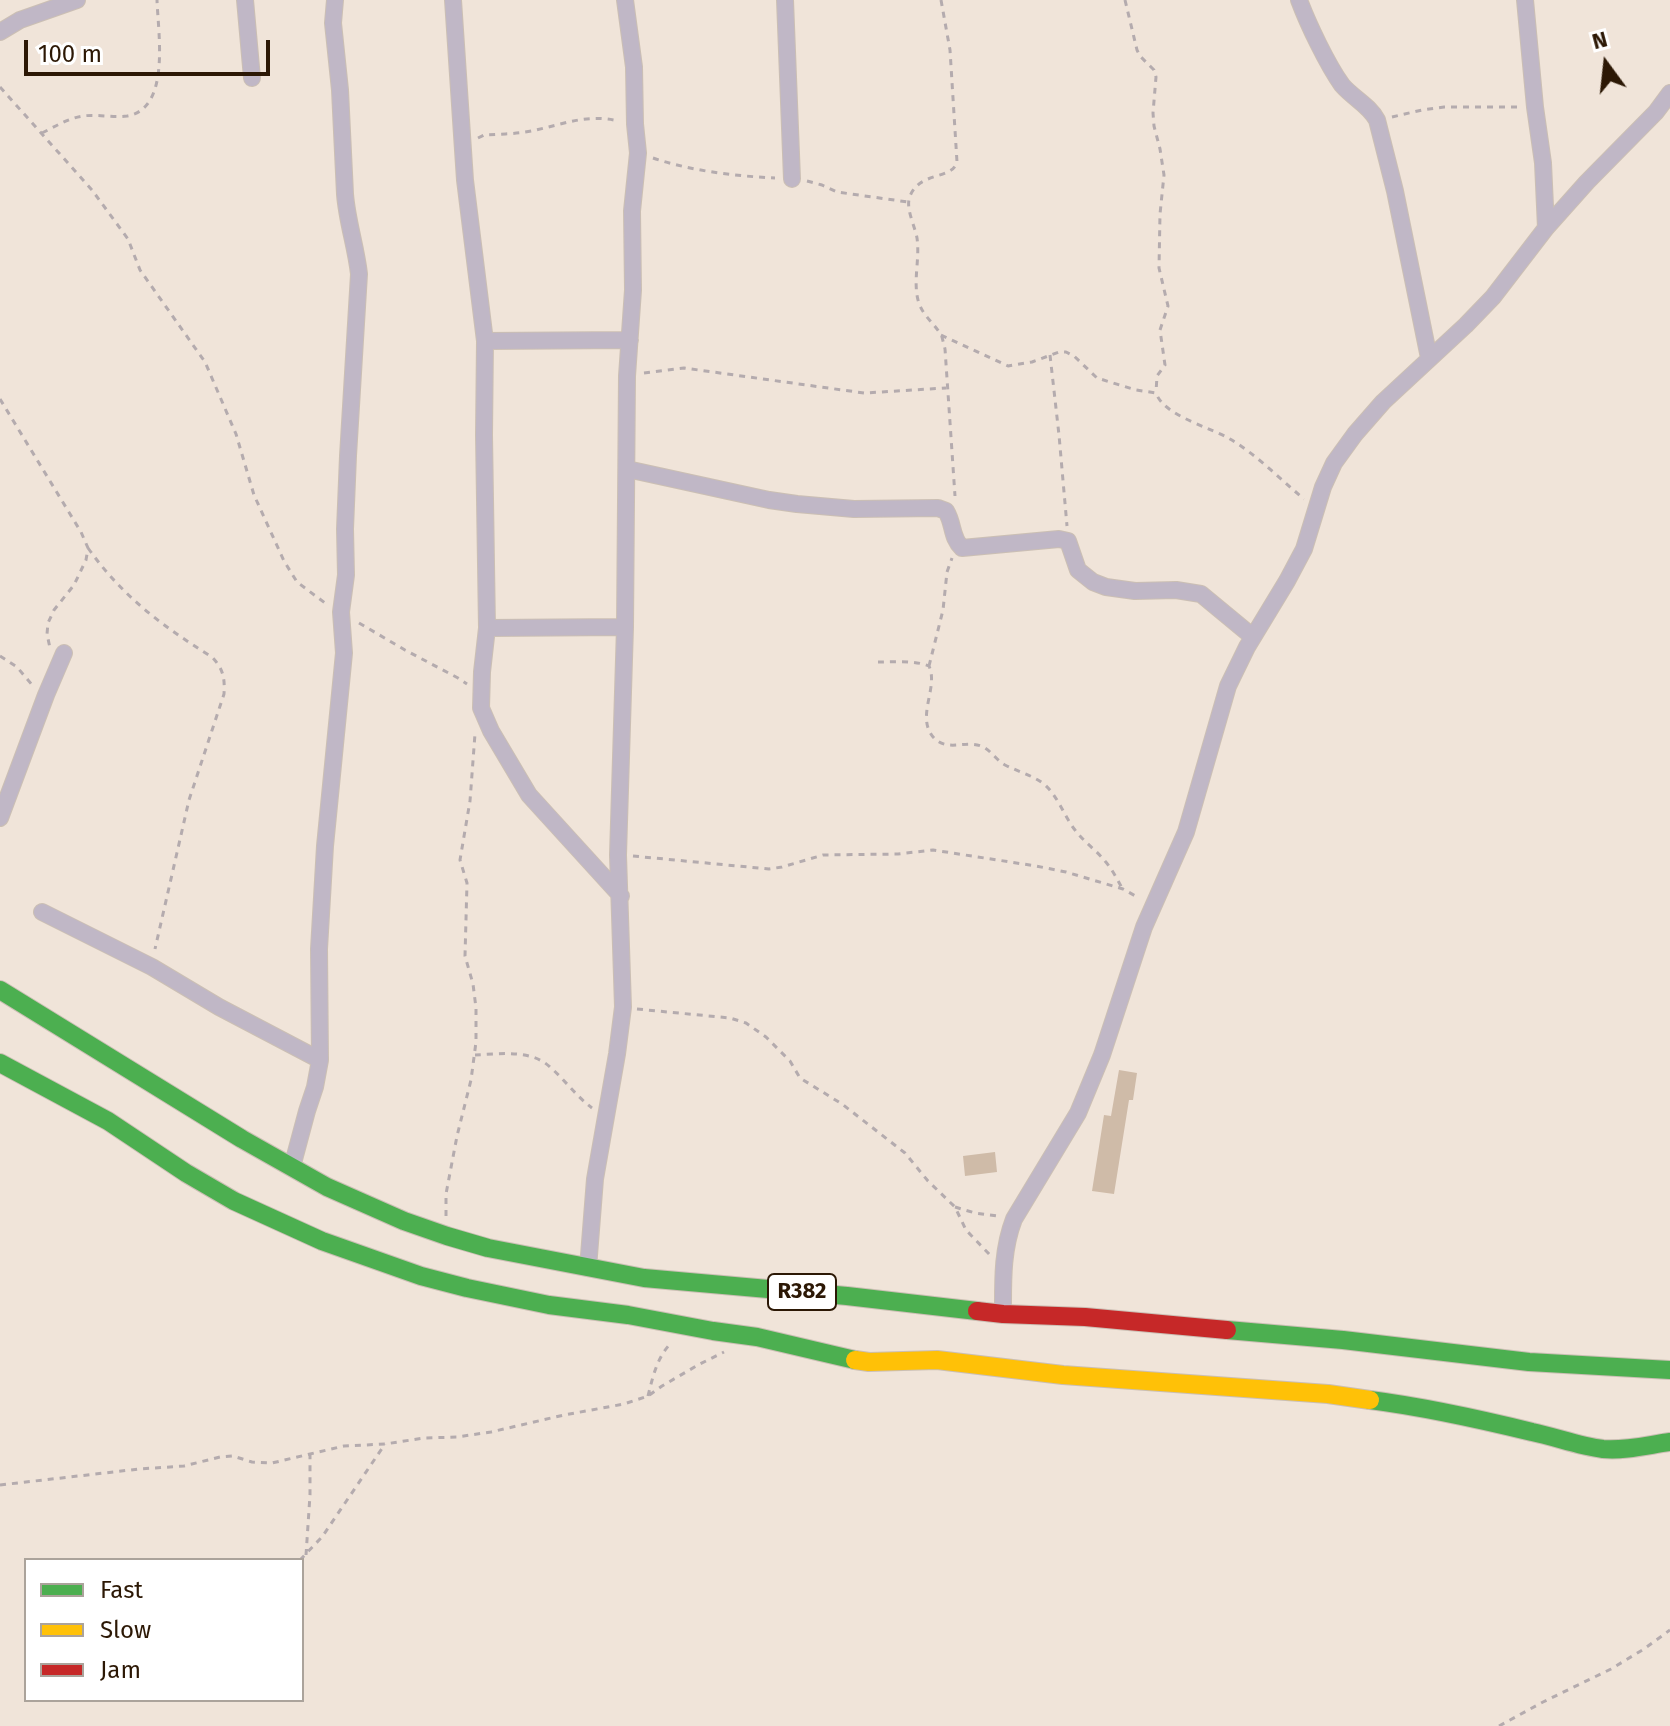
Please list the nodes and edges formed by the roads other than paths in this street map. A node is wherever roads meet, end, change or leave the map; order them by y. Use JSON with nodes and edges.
{"nodes":[{"id":1,"x":77,"y":0,"type":"edge"},
{"id":2,"x":245,"y":0,"type":"edge"},
{"id":3,"x":335,"y":0,"type":"edge"},
{"id":4,"x":453,"y":0,"type":"edge"},
{"id":5,"x":625,"y":0,"type":"edge"},
{"id":6,"x":785,"y":0,"type":"edge"},
{"id":7,"x":1299,"y":0,"type":"edge"},
{"id":8,"x":1525,"y":0,"type":"edge"},
{"id":9,"x":0,"y":32,"type":"edge"},
{"id":10,"x":252,"y":78,"type":"dead end"},
{"id":11,"x":1670,"y":93,"type":"edge"},
{"id":12,"x":792,"y":179,"type":"road end"},
{"id":13,"x":1546,"y":228,"type":"junction"},
{"id":14,"x":630,"y":340,"type":"junction"},
{"id":15,"x":485,"y":341,"type":"junction"},
{"id":16,"x":1429,"y":358,"type":"junction"},
{"id":17,"x":627,"y":469,"type":"junction"},
{"id":18,"x":625,"y":627,"type":"junction"},
{"id":19,"x":487,"y":628,"type":"junction"},
{"id":20,"x":1253,"y":637,"type":"junction"},
{"id":21,"x":64,"y":653,"type":"dead end"},
{"id":22,"x":0,"y":818,"type":"edge"},
{"id":23,"x":621,"y":896,"type":"junction"},
{"id":24,"x":42,"y":912,"type":"dead end"},
{"id":25,"x":0,"y":990,"type":"edge"},
{"id":26,"x":320,"y":1060,"type":"junction"},
{"id":27,"x":0,"y":1063,"type":"edge"},
{"id":28,"x":292,"y":1167,"type":"junction"},
{"id":29,"x":588,"y":1268,"type":"junction"},
{"id":30,"x":1003,"y":1314,"type":"junction"},
{"id":31,"x":1670,"y":1370,"type":"edge"},
{"id":32,"x":1670,"y":1442,"type":"edge"}],
"edges":[{"from":1,"to":9,"type":"street"},
{"from":2,"to":10,"type":"street"},
{"from":3,"to":26,"type":"street"},
{"from":4,"to":15,"type":"street"},
{"from":5,"to":14,"type":"street"},
{"from":6,"to":12,"type":"street"},
{"from":7,"to":16,"type":"street"},
{"from":8,"to":13,"type":"street"},
{"from":11,"to":13,"type":"street"},
{"from":13,"to":16,"type":"street"},
{"from":14,"to":15,"type":"street"},
{"from":14,"to":17,"type":"street"},
{"from":15,"to":19,"type":"street"},
{"from":16,"to":20,"type":"street"},
{"from":17,"to":18,"type":"street"},
{"from":17,"to":20,"type":"street"},
{"from":18,"to":19,"type":"street"},
{"from":18,"to":23,"type":"street"},
{"from":19,"to":23,"type":"street"},
{"from":20,"to":30,"type":"street"},
{"from":21,"to":22,"type":"street"},
{"from":23,"to":29,"type":"street"},
{"from":24,"to":26,"type":"street"},
{"from":25,"to":28,"type":"main road","number":"R382"},
{"from":26,"to":28,"type":"street"},
{"from":27,"to":32,"type":"main road"},
{"from":28,"to":29,"type":"main road","number":"R382"},
{"from":29,"to":30,"type":"main road","number":"R382"},
{"from":30,"to":31,"type":"main road","number":"R382"}]}
